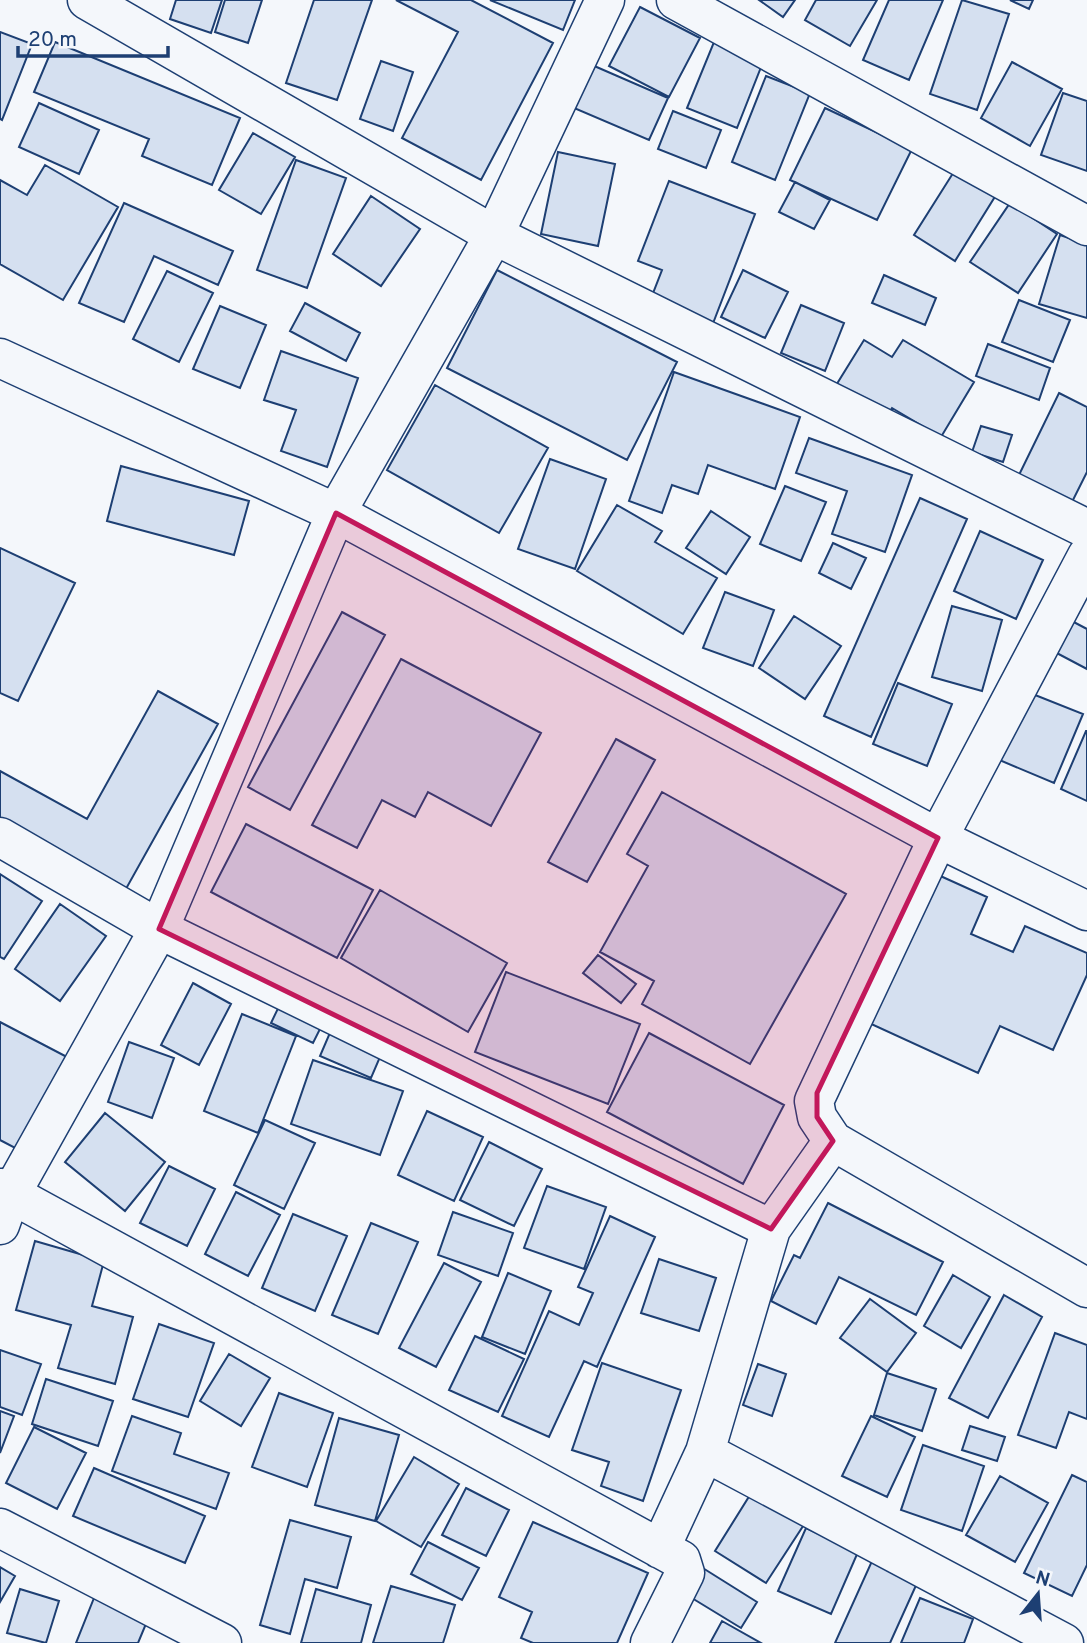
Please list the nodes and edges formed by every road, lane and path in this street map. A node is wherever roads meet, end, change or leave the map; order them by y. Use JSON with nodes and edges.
{"nodes":[{"id":1,"x":87,"y":0,"type":"edge"},
{"id":2,"x":605,"y":0,"type":"edge"},
{"id":3,"x":676,"y":0,"type":"edge"},
{"id":4,"x":1087,"y":226,"type":"edge"},
{"id":5,"x":494,"y":235,"type":"junction"},
{"id":6,"x":0,"y":358,"type":"edge"},
{"id":7,"x":337,"y":513,"type":"junction"},
{"id":8,"x":1087,"y":529,"type":"edge"},
{"id":9,"x":1087,"y":556,"type":"edge"},
{"id":10,"x":0,"y":837,"type":"edge"},
{"id":11,"x":938,"y":838,"type":"junction"},
{"id":12,"x":1087,"y":911,"type":"edge"},
{"id":13,"x":159,"y":929,"type":"junction"},
{"id":14,"x":833,"y":1141,"type":"junction"},
{"id":15,"x":4,"y":1203,"type":"edge"},
{"id":16,"x":771,"y":1229,"type":"junction"},
{"id":17,"x":1087,"y":1289,"type":"edge"},
{"id":18,"x":705,"y":1452,"type":"junction"},
{"id":19,"x":0,"y":1528,"type":"edge"},
{"id":20,"x":660,"y":1549,"type":"junction"},
{"id":21,"x":222,"y":1643,"type":"edge"},
{"id":22,"x":650,"y":1643,"type":"edge"},
{"id":23,"x":1064,"y":1643,"type":"edge"}],
"edges":[{"from":1,"to":5,"type":"street"},
{"from":2,"to":5,"type":"street"},
{"from":3,"to":4,"type":"street"},
{"from":5,"to":7,"type":"street"},
{"from":5,"to":8,"type":"street"},
{"from":6,"to":7,"type":"street"},
{"from":7,"to":11,"type":"street"},
{"from":7,"to":13,"type":"street"},
{"from":9,"to":11,"type":"street"},
{"from":10,"to":13,"type":"street"},
{"from":11,"to":12,"type":"street"},
{"from":11,"to":14,"type":"street"},
{"from":13,"to":15,"type":"street"},
{"from":13,"to":16,"type":"street"},
{"from":14,"to":16,"type":"street"},
{"from":14,"to":17,"type":"street"},
{"from":15,"to":20,"type":"street"},
{"from":16,"to":18,"type":"street"},
{"from":18,"to":20,"type":"street"},
{"from":18,"to":23,"type":"street"},
{"from":19,"to":21,"type":"street"},
{"from":20,"to":22,"type":"street"}]}
